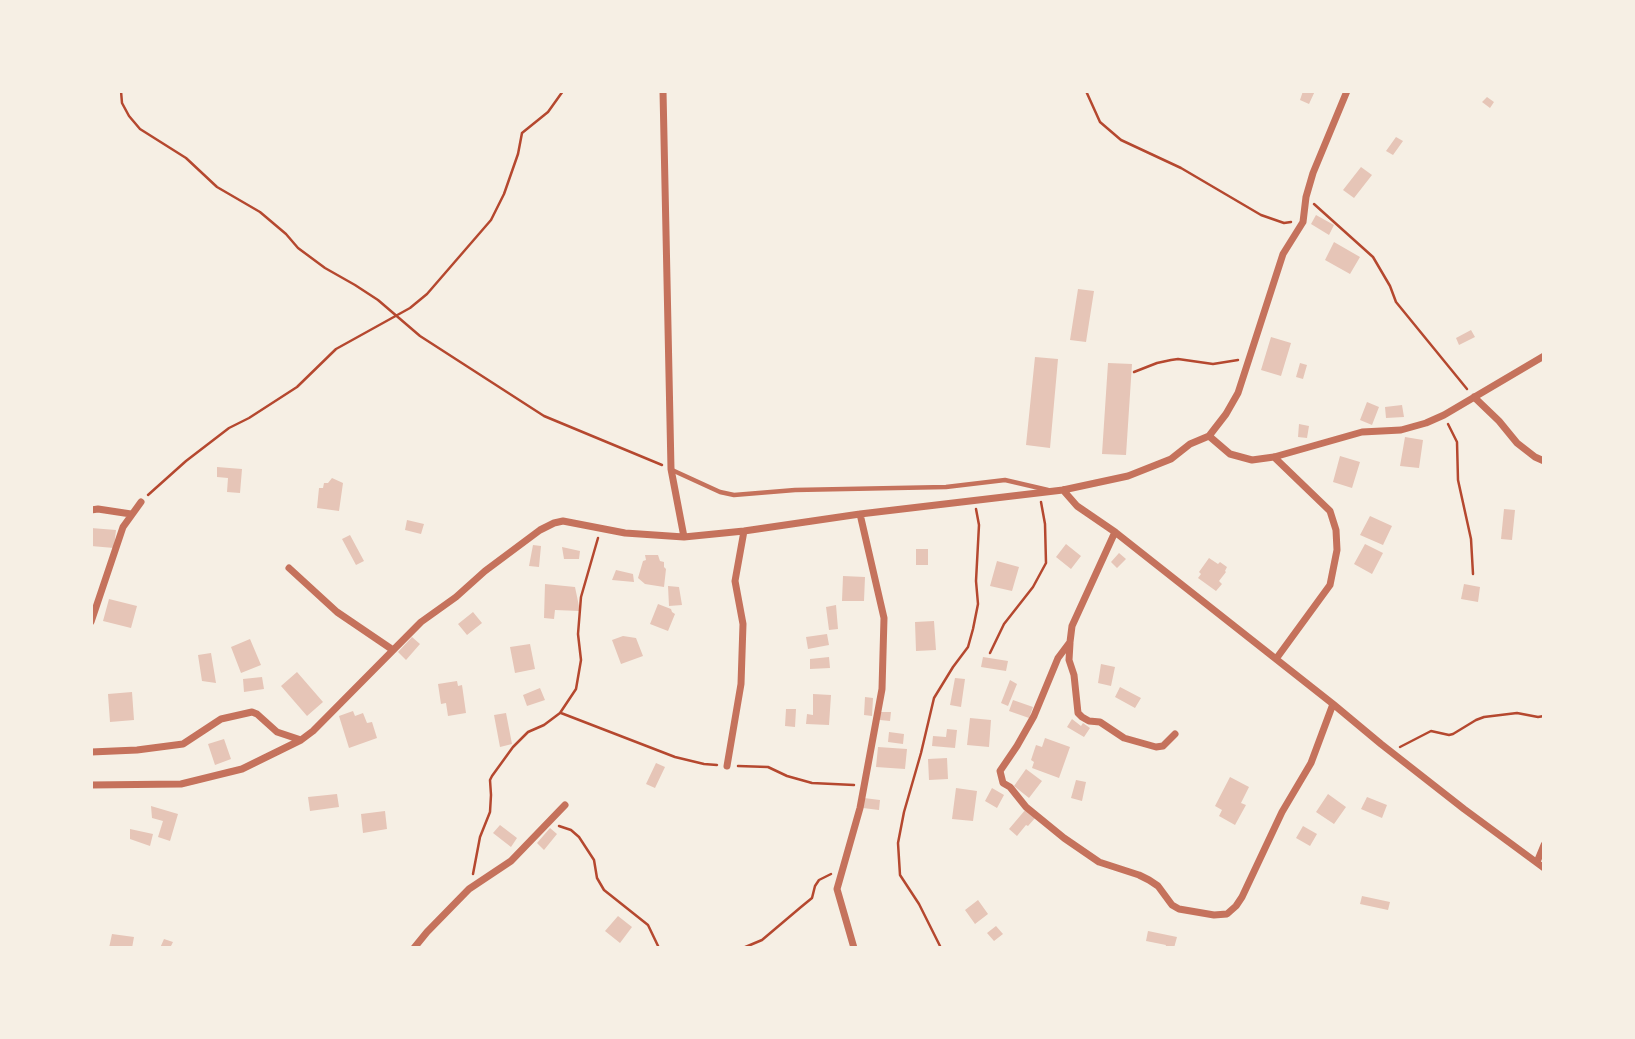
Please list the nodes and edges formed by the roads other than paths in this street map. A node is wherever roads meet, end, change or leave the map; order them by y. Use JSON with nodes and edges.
{"nodes":[{"id":1,"x":663,"y":91,"type":"edge"},
{"id":2,"x":1347,"y":91,"type":"edge"},
{"id":3,"x":1544,"y":356,"type":"edge"},
{"id":4,"x":1474,"y":397,"type":"junction"},
{"id":5,"x":1209,"y":436,"type":"junction"},
{"id":6,"x":1274,"y":457,"type":"junction"},
{"id":7,"x":1544,"y":461,"type":"edge"},
{"id":8,"x":671,"y":469,"type":"junction"},
{"id":9,"x":1063,"y":490,"type":"junction"},
{"id":10,"x":1053,"y":491,"type":"junction"},
{"id":11,"x":141,"y":502,"type":"road end"},
{"id":12,"x":91,"y":510,"type":"edge"},
{"id":13,"x":131,"y":514,"type":"junction"},
{"id":14,"x":860,"y":514,"type":"junction"},
{"id":15,"x":744,"y":531,"type":"junction"},
{"id":16,"x":1115,"y":531,"type":"junction"},
{"id":17,"x":684,"y":537,"type":"junction"},
{"id":18,"x":289,"y":568,"type":"dead end"},
{"id":19,"x":91,"y":622,"type":"edge"},
{"id":20,"x":1070,"y":642,"type":"junction"},
{"id":21,"x":393,"y":650,"type":"junction"},
{"id":22,"x":1276,"y":659,"type":"junction"},
{"id":23,"x":1334,"y":704,"type":"junction"},
{"id":24,"x":1175,"y":734,"type":"dead end"},
{"id":25,"x":301,"y":740,"type":"junction"},
{"id":26,"x":91,"y":752,"type":"edge"},
{"id":27,"x":727,"y":766,"type":"road end"},
{"id":28,"x":91,"y":785,"type":"edge"},
{"id":29,"x":565,"y":804,"type":"dead end"},
{"id":30,"x":1544,"y":845,"type":"edge"},
{"id":31,"x":1537,"y":862,"type":"junction"},
{"id":32,"x":1544,"y":868,"type":"edge"},
{"id":33,"x":414,"y":948,"type":"edge"},
{"id":34,"x":854,"y":948,"type":"edge"}],
"edges":[{"from":1,"to":8,"type":"street"},
{"from":2,"to":5,"type":"street"},
{"from":3,"to":4,"type":"street"},
{"from":4,"to":6,"type":"street"},
{"from":4,"to":7,"type":"street"},
{"from":5,"to":6,"type":"street"},
{"from":5,"to":9,"type":"street"},
{"from":6,"to":22,"type":"street"},
{"from":8,"to":10,"type":"lane"},
{"from":8,"to":17,"type":"street"},
{"from":9,"to":10,"type":"street"},
{"from":9,"to":16,"type":"street"},
{"from":10,"to":14,"type":"street"},
{"from":11,"to":13,"type":"street"},
{"from":12,"to":13,"type":"street"},
{"from":13,"to":19,"type":"street"},
{"from":14,"to":15,"type":"street"},
{"from":14,"to":34,"type":"street"},
{"from":15,"to":17,"type":"street"},
{"from":15,"to":27,"type":"street"},
{"from":16,"to":20,"type":"street"},
{"from":16,"to":22,"type":"street"},
{"from":17,"to":21,"type":"street"},
{"from":18,"to":21,"type":"street"},
{"from":20,"to":23,"type":"street"},
{"from":20,"to":24,"type":"street"},
{"from":21,"to":25,"type":"street"},
{"from":22,"to":23,"type":"street"},
{"from":23,"to":31,"type":"street"},
{"from":25,"to":26,"type":"street"},
{"from":25,"to":28,"type":"street"},
{"from":29,"to":33,"type":"street"},
{"from":30,"to":31,"type":"street"},
{"from":31,"to":32,"type":"street"}]}
